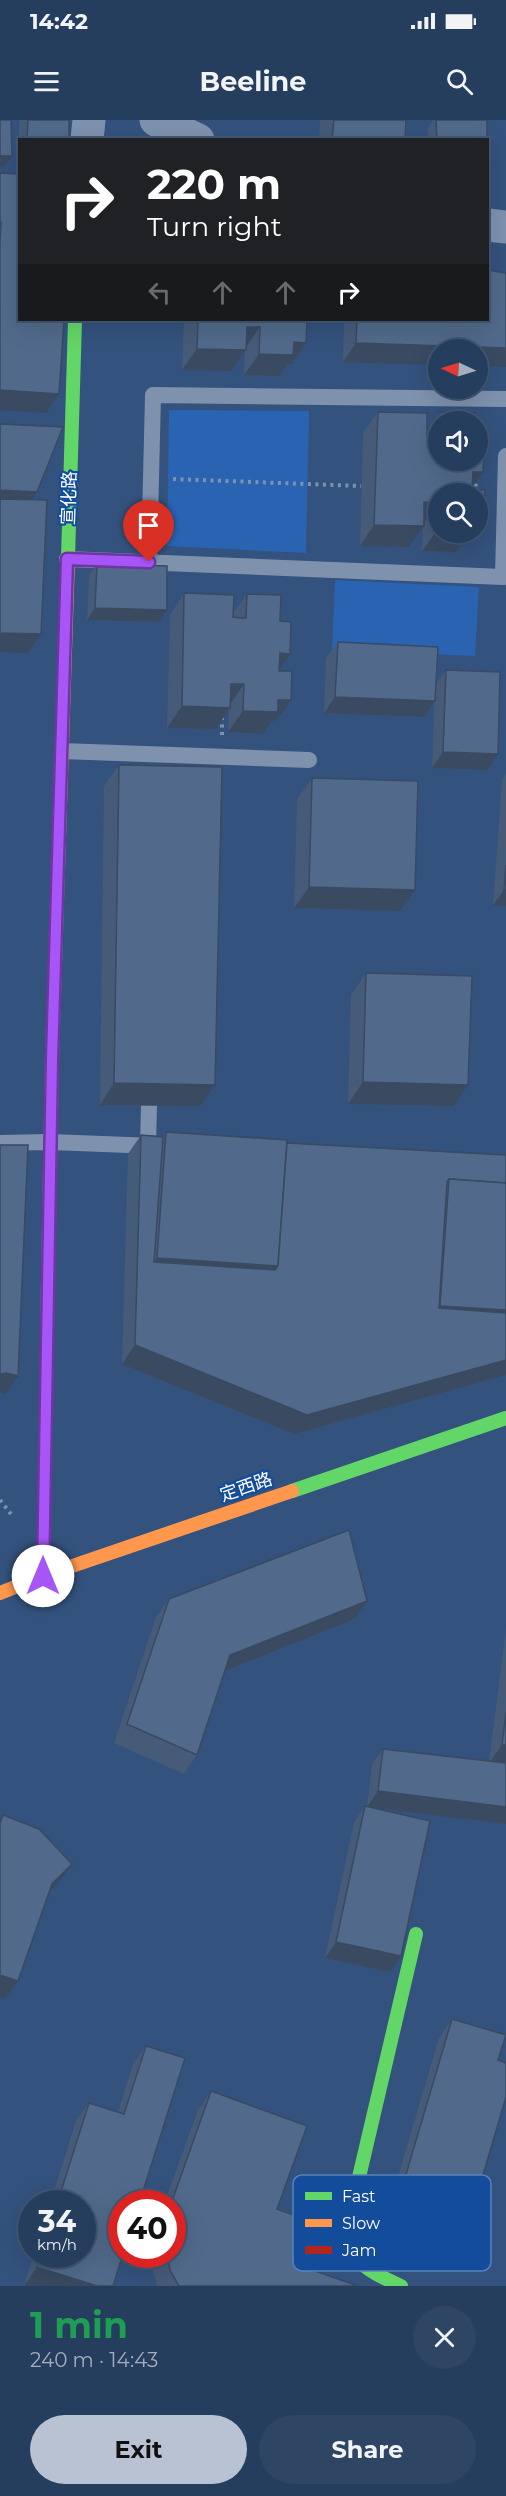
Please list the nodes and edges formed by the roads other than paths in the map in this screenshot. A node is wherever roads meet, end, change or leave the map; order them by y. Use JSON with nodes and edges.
{"nodes":[{"id":1,"x":89,"y":120,"type":"edge"},
{"id":2,"x":156,"y":120,"type":"edge"},
{"id":3,"x":87,"y":138,"type":"edge"},
{"id":4,"x":194,"y":138,"type":"edge"},
{"id":5,"x":489,"y":225,"type":"edge"},
{"id":6,"x":506,"y":227,"type":"edge"},
{"id":7,"x":75,"y":321,"type":"edge"},
{"id":8,"x":506,"y":399,"type":"edge"},
{"id":9,"x":506,"y":456,"type":"edge"},
{"id":10,"x":67,"y":559,"type":"junction"},
{"id":11,"x":149,"y":562,"type":"junction"},
{"id":12,"x":62,"y":751,"type":"junction"},
{"id":13,"x":309,"y":760,"type":"dead end"},
{"id":14,"x":149,"y":1106,"type":"edge"},
{"id":15,"x":50,"y":1142,"type":"junction"},
{"id":16,"x":0,"y":1143,"type":"edge"},
{"id":17,"x":148,"y":1146,"type":"junction"},
{"id":18,"x":172,"y":1147,"type":"edge"},
{"id":19,"x":506,"y":1418,"type":"edge"},
{"id":20,"x":43,"y":1576,"type":"junction"},
{"id":21,"x":0,"y":1593,"type":"edge"},
{"id":22,"x":416,"y":1934,"type":"dead end"},
{"id":23,"x":359,"y":2175,"type":"edge"},
{"id":24,"x":370,"y":2271,"type":"edge"},
{"id":25,"x":401,"y":2286,"type":"edge"}],
"edges":[{"from":1,"to":3,"type":"street"},
{"from":2,"to":4,"type":"street"},
{"from":5,"to":6,"type":"street"},
{"from":7,"to":10,"type":"street","name":"宣化路"},
{"from":8,"to":11,"type":"lane"},
{"from":9,"to":11,"type":"lane"},
{"from":10,"to":11,"type":"lane"},
{"from":10,"to":12,"type":"street","name":"宣化路"},
{"from":12,"to":13,"type":"lane"},
{"from":12,"to":15,"type":"street","name":"宣化路"},
{"from":14,"to":17,"type":"lane"},
{"from":15,"to":16,"type":"lane"},
{"from":15,"to":17,"type":"lane"},
{"from":15,"to":20,"type":"street","name":"宣化路"},
{"from":17,"to":18,"type":"lane"},
{"from":19,"to":20,"type":"street","name":"定西路"},
{"from":20,"to":21,"type":"street","name":"定西路"},
{"from":22,"to":23,"type":"street"},
{"from":24,"to":25,"type":"street"}]}
